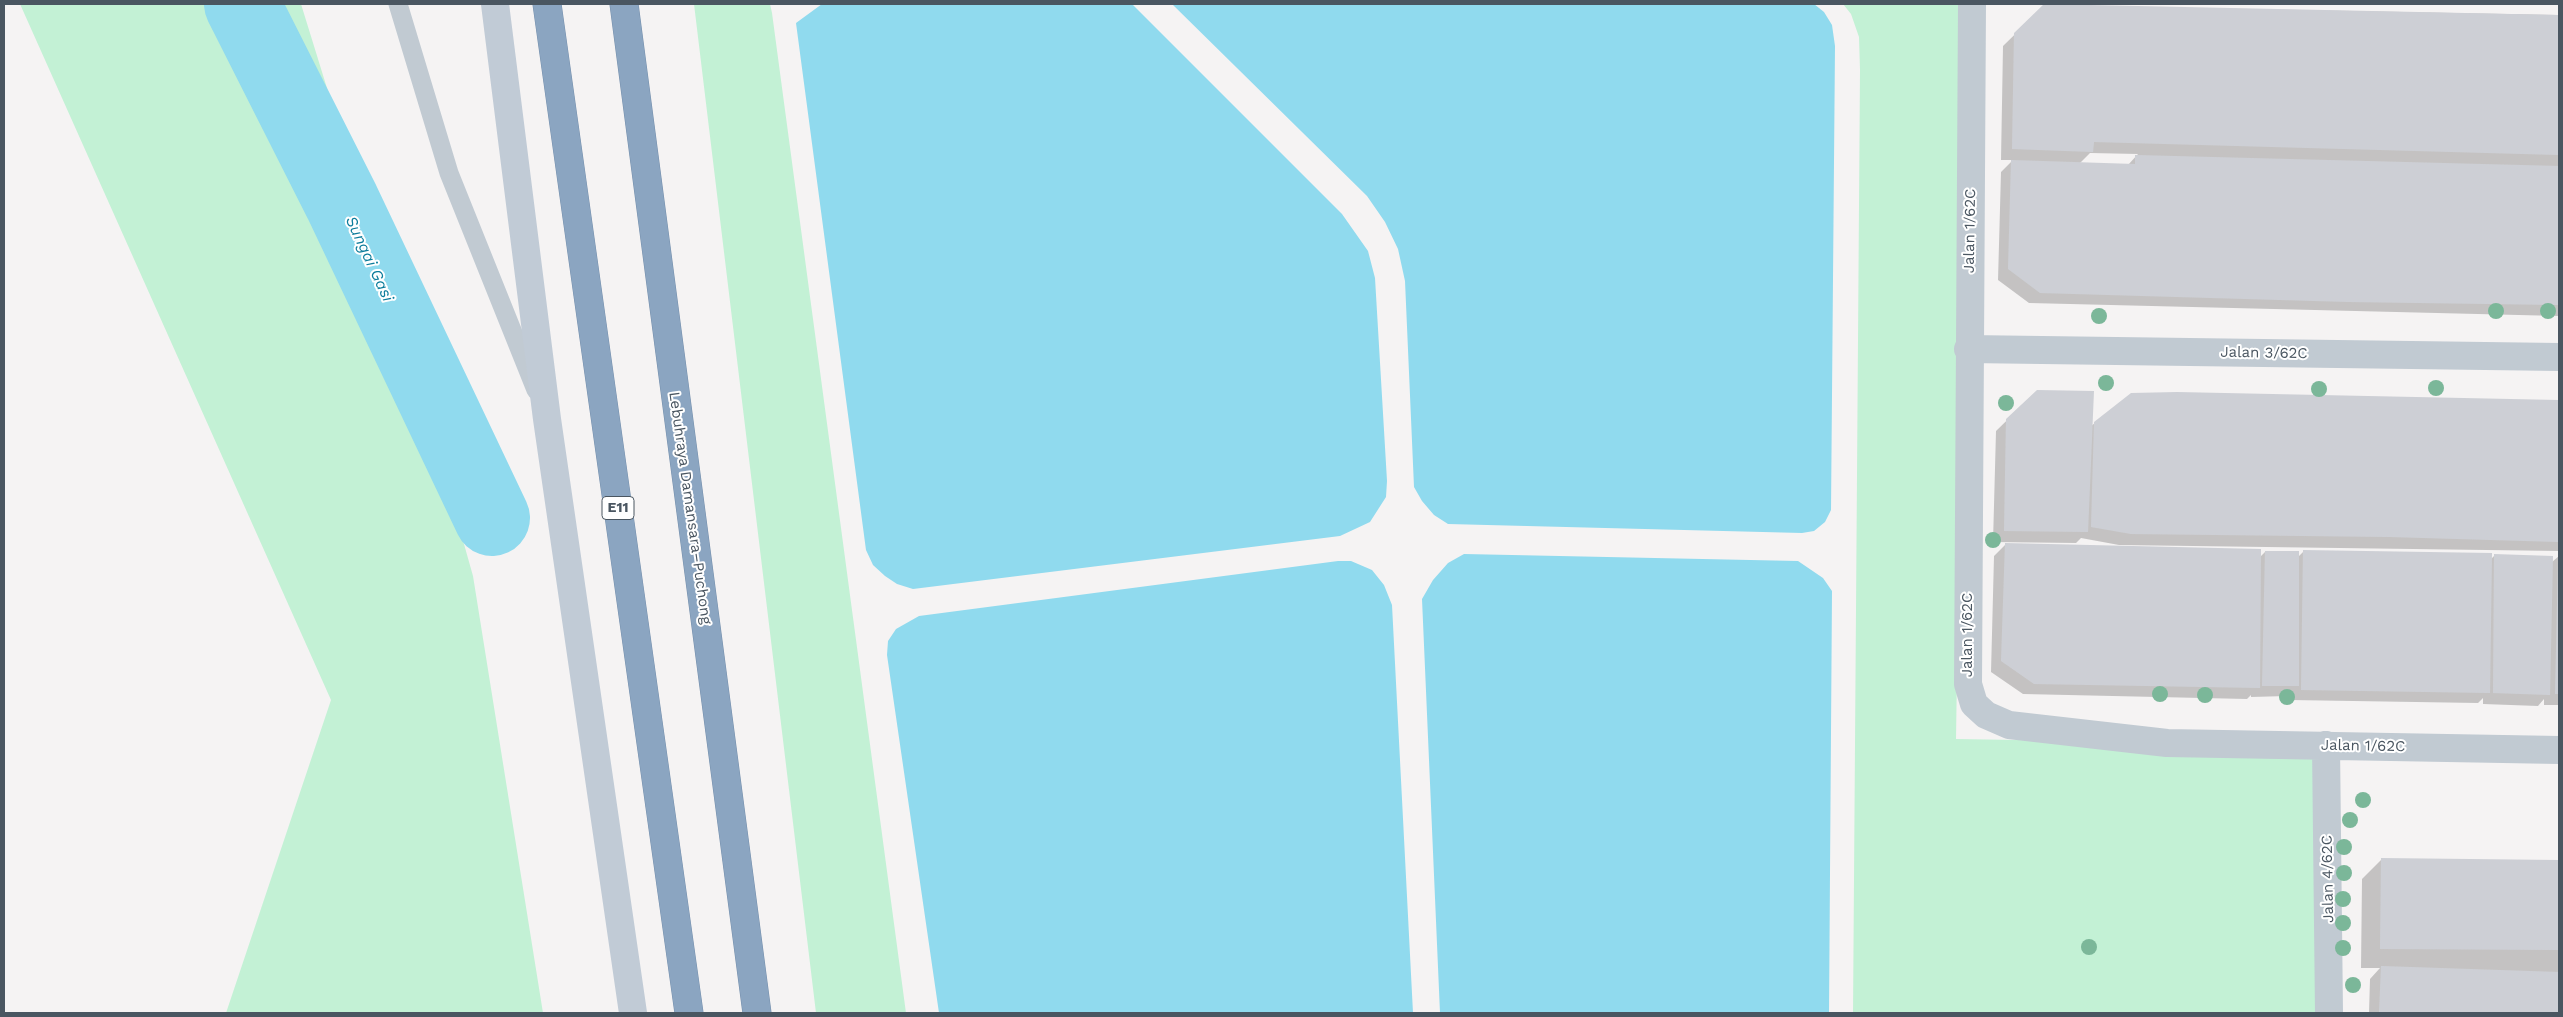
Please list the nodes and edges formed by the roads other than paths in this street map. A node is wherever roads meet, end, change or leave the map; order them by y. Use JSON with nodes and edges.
{"nodes":[{"id":1,"x":398,"y":4,"type":"edge"},
{"id":2,"x":495,"y":4,"type":"edge"},
{"id":3,"x":547,"y":4,"type":"edge"},
{"id":4,"x":624,"y":4,"type":"edge"},
{"id":5,"x":1972,"y":4,"type":"edge"},
{"id":6,"x":1968,"y":349,"type":"junction"},
{"id":7,"x":2559,"y":358,"type":"edge"},
{"id":8,"x":547,"y":419,"type":"junction"},
{"id":9,"x":2326,"y":745,"type":"junction"},
{"id":10,"x":2559,"y":750,"type":"edge"},
{"id":11,"x":633,"y":1013,"type":"edge"},
{"id":12,"x":689,"y":1013,"type":"edge"},
{"id":13,"x":757,"y":1013,"type":"edge"},
{"id":14,"x":2329,"y":1013,"type":"edge"}],
"edges":[{"from":1,"to":8,"type":"lane"},
{"from":2,"to":8,"type":"main road"},
{"from":3,"to":12,"type":"highway","number":"E11"},
{"from":4,"to":13,"type":"highway","name":"Lebuhraya Damansara–Puchong"},
{"from":5,"to":6,"type":"street","name":"Jalan 1/62C"},
{"from":6,"to":7,"type":"street","name":"Jalan 3/62C"},
{"from":6,"to":9,"type":"street","name":"Jalan 1/62C"},
{"from":8,"to":11,"type":"main road"},
{"from":9,"to":10,"type":"street","name":"Jalan 1/62C"},
{"from":9,"to":14,"type":"street","name":"Jalan 4/62C"}]}
